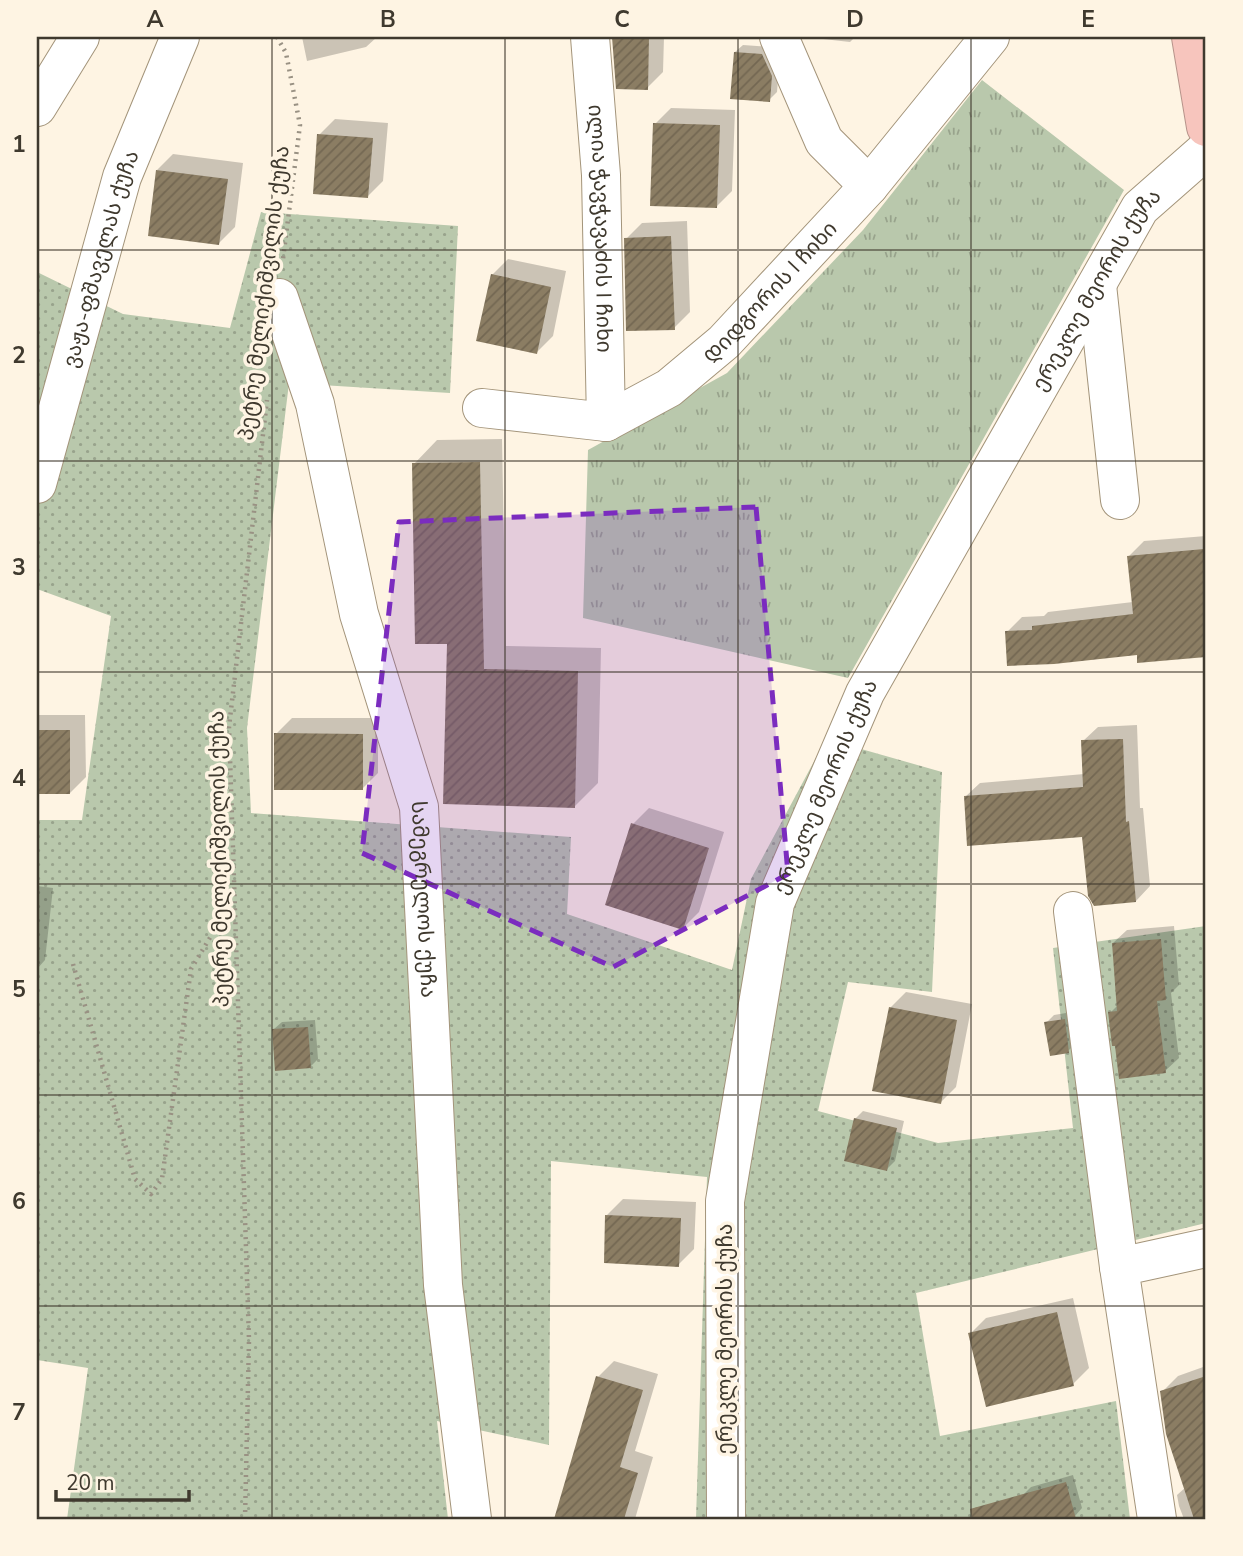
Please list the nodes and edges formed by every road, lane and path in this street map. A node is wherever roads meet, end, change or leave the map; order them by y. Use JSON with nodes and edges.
{"nodes":[{"id":1,"x":79,"y":37,"type":"edge"},
{"id":2,"x":180,"y":37,"type":"edge"},
{"id":3,"x":277,"y":37,"type":"edge"},
{"id":4,"x":590,"y":37,"type":"edge"},
{"id":5,"x":779,"y":37,"type":"edge"},
{"id":6,"x":990,"y":37,"type":"edge"},
{"id":7,"x":1191,"y":37,"type":"edge"},
{"id":8,"x":37,"y":107,"type":"edge"},
{"id":9,"x":1206,"y":127,"type":"edge"},
{"id":10,"x":1206,"y":150,"type":"edge"},
{"id":11,"x":869,"y":186,"type":"junction"},
{"id":12,"x":1097,"y":285,"type":"junction"},
{"id":13,"x":279,"y":298,"type":"joint"},
{"id":14,"x":267,"y":395,"type":"dead end"},
{"id":15,"x":482,"y":408,"type":"dead end"},
{"id":16,"x":606,"y":422,"type":"junction"},
{"id":17,"x":37,"y":484,"type":"edge"},
{"id":18,"x":1120,"y":500,"type":"dead end"},
{"id":19,"x":234,"y":896,"type":"junction"},
{"id":20,"x":1073,"y":911,"type":"dead end"},
{"id":21,"x":73,"y":964,"type":"dead end"},
{"id":22,"x":1206,"y":1248,"type":"edge"},
{"id":23,"x":1119,"y":1267,"type":"junction"},
{"id":24,"x":245,"y":1519,"type":"edge"},
{"id":25,"x":472,"y":1519,"type":"edge"},
{"id":26,"x":726,"y":1519,"type":"edge"},
{"id":27,"x":1157,"y":1519,"type":"edge"}],
"edges":[{"from":1,"to":8,"type":"street"},
{"from":2,"to":17,"type":"street","name":"ვაჟა-ფშაველას ქუჩა"},
{"from":3,"to":13,"type":"path","name":"პეტრე მელიქიშვილის ქუჩა"},
{"from":4,"to":16,"type":"street","name":"ილია ჭავჭავაძის I ჩიხი"},
{"from":5,"to":11,"type":"street"},
{"from":6,"to":11,"type":"street","name":"დიდგორის I ჩიხი"},
{"from":7,"to":9,"type":"highway"},
{"from":10,"to":12,"type":"street","name":"ერეკლე მეორის ქუჩა"},
{"from":11,"to":16,"type":"street","name":"დიდგორის I ჩიხი"},
{"from":12,"to":18,"type":"street"},
{"from":12,"to":26,"type":"street","name":"ერეკლე მეორის ქუჩა"},
{"from":13,"to":25,"type":"street","name":"სამეგრელოს ქუჩა"},
{"from":14,"to":19,"type":"path","name":"პეტრე მელიქიშვილის ქუჩა"},
{"from":15,"to":16,"type":"street"},
{"from":19,"to":21,"type":"path"},
{"from":19,"to":24,"type":"path","name":"პეტრე მელიქიშვილის ქუჩა"},
{"from":20,"to":23,"type":"street"},
{"from":22,"to":23,"type":"street"},
{"from":23,"to":27,"type":"street"}]}
